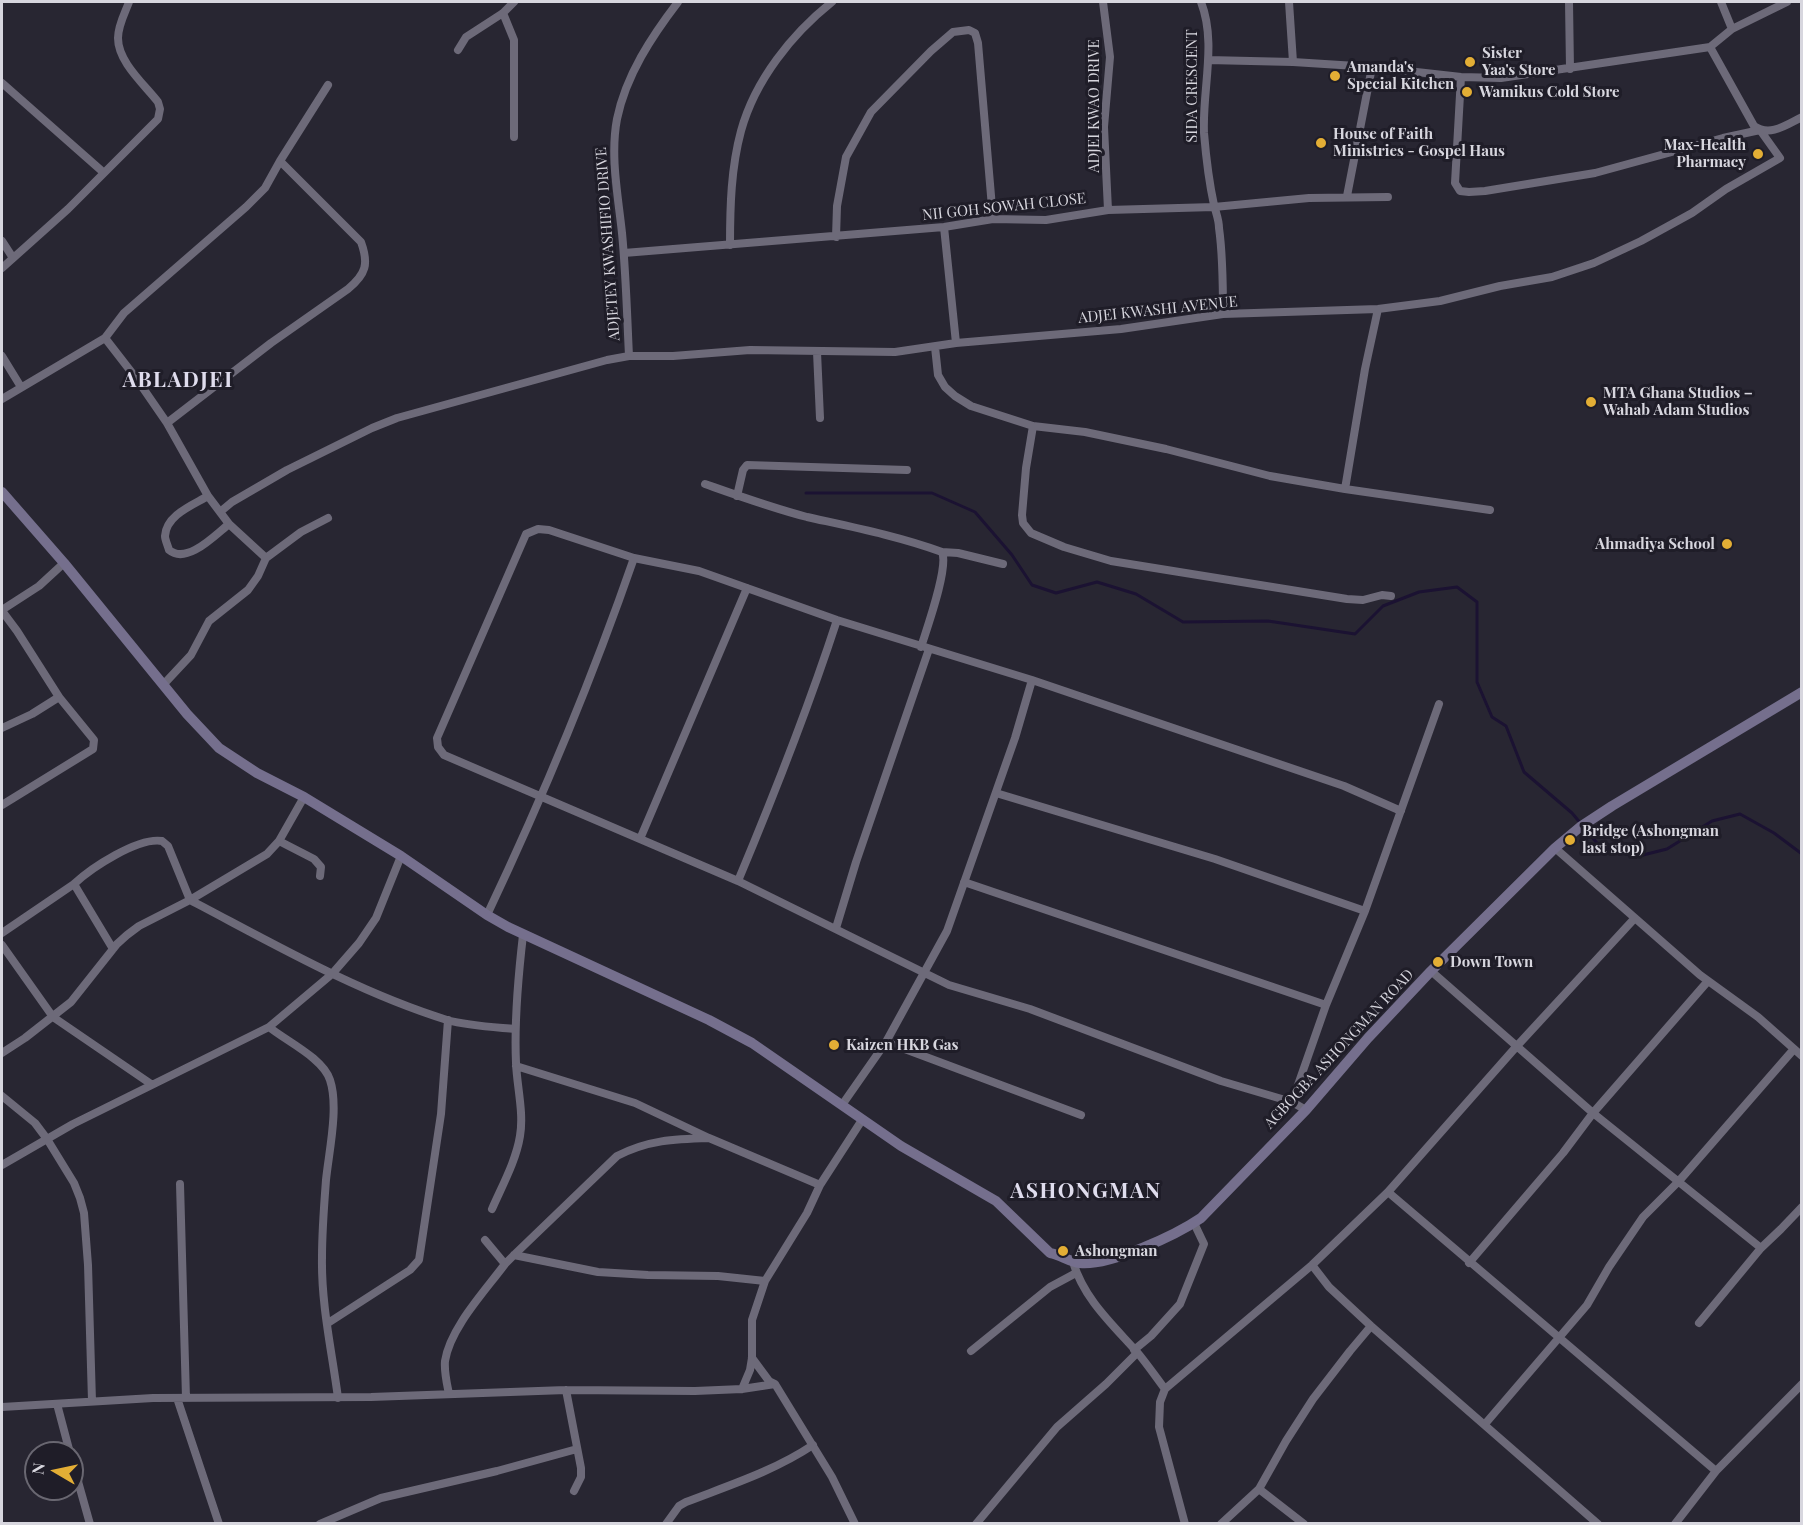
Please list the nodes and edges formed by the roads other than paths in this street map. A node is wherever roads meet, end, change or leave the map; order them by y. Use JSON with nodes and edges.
{"nodes":[{"id":1,"x":129,"y":2,"type":"edge"},
{"id":2,"x":514,"y":2,"type":"edge"},
{"id":3,"x":678,"y":2,"type":"edge"},
{"id":4,"x":832,"y":2,"type":"edge"},
{"id":5,"x":1103,"y":2,"type":"edge"},
{"id":6,"x":1201,"y":2,"type":"edge"},
{"id":7,"x":1289,"y":2,"type":"edge"},
{"id":8,"x":1569,"y":2,"type":"edge"},
{"id":9,"x":1721,"y":2,"type":"edge"},
{"id":10,"x":1787,"y":2,"type":"edge"},
{"id":11,"x":503,"y":13,"type":"junction"},
{"id":12,"x":1732,"y":29,"type":"junction"},
{"id":13,"x":1710,"y":47,"type":"junction"},
{"id":14,"x":458,"y":50,"type":"dead end"},
{"id":15,"x":1208,"y":60,"type":"junction"},
{"id":16,"x":1293,"y":62,"type":"junction"},
{"id":17,"x":1372,"y":67,"type":"junction"},
{"id":18,"x":1570,"y":69,"type":"junction"},
{"id":19,"x":1461,"y":77,"type":"junction"},
{"id":20,"x":2,"y":83,"type":"edge"},
{"id":21,"x":328,"y":85,"type":"dead end"},
{"id":22,"x":1802,"y":117,"type":"edge"},
{"id":23,"x":1760,"y":130,"type":"junction"},
{"id":24,"x":514,"y":137,"type":"dead end"},
{"id":25,"x":280,"y":161,"type":"junction"},
{"id":26,"x":103,"y":172,"type":"junction"},
{"id":27,"x":1347,"y":196,"type":"junction"},
{"id":28,"x":1388,"y":196,"type":"dead end"},
{"id":29,"x":1214,"y":207,"type":"junction"},
{"id":30,"x":1108,"y":210,"type":"junction"},
{"id":31,"x":993,"y":219,"type":"junction"},
{"id":32,"x":944,"y":227,"type":"junction"},
{"id":33,"x":836,"y":237,"type":"junction"},
{"id":34,"x":2,"y":241,"type":"edge"},
{"id":35,"x":730,"y":245,"type":"junction"},
{"id":36,"x":624,"y":253,"type":"junction"},
{"id":37,"x":13,"y":258,"type":"junction"},
{"id":38,"x":2,"y":268,"type":"edge"},
{"id":39,"x":1378,"y":309,"type":"junction"},
{"id":40,"x":1223,"y":314,"type":"junction"},
{"id":41,"x":105,"y":338,"type":"junction"},
{"id":42,"x":956,"y":343,"type":"junction"},
{"id":43,"x":935,"y":347,"type":"junction"},
{"id":44,"x":817,"y":352,"type":"junction"},
{"id":45,"x":2,"y":356,"type":"edge"},
{"id":46,"x":629,"y":356,"type":"junction"},
{"id":47,"x":21,"y":387,"type":"junction"},
{"id":48,"x":2,"y":399,"type":"edge"},
{"id":49,"x":820,"y":418,"type":"dead end"},
{"id":50,"x":167,"y":423,"type":"junction"},
{"id":51,"x":1033,"y":426,"type":"junction"},
{"id":52,"x":908,"y":470,"type":"dead end"},
{"id":53,"x":705,"y":484,"type":"dead end"},
{"id":54,"x":1344,"y":489,"type":"junction"},
{"id":55,"x":2,"y":492,"type":"edge"},
{"id":56,"x":208,"y":496,"type":"junction"},
{"id":57,"x":737,"y":496,"type":"junction"},
{"id":58,"x":1490,"y":510,"type":"dead end"},
{"id":59,"x":220,"y":512,"type":"junction"},
{"id":60,"x":328,"y":518,"type":"dead end"},
{"id":61,"x":229,"y":524,"type":"junction"},
{"id":62,"x":942,"y":552,"type":"junction"},
{"id":63,"x":266,"y":558,"type":"junction"},
{"id":64,"x":634,"y":558,"type":"junction"},
{"id":65,"x":64,"y":563,"type":"junction"},
{"id":66,"x":1003,"y":564,"type":"dead end"},
{"id":67,"x":747,"y":588,"type":"junction"},
{"id":68,"x":1391,"y":596,"type":"dead end"},
{"id":69,"x":2,"y":610,"type":"edge"},
{"id":70,"x":837,"y":620,"type":"junction"},
{"id":71,"x":925,"y":648,"type":"junction"},
{"id":72,"x":1032,"y":680,"type":"junction"},
{"id":73,"x":163,"y":685,"type":"junction"},
{"id":74,"x":1802,"y":692,"type":"edge"},
{"id":75,"x":59,"y":697,"type":"junction"},
{"id":76,"x":1439,"y":704,"type":"dead end"},
{"id":77,"x":2,"y":728,"type":"edge"},
{"id":78,"x":996,"y":793,"type":"junction"},
{"id":79,"x":539,"y":795,"type":"junction"},
{"id":80,"x":304,"y":797,"type":"junction"},
{"id":81,"x":2,"y":805,"type":"edge"},
{"id":82,"x":1401,"y":811,"type":"junction"},
{"id":83,"x":640,"y":839,"type":"junction"},
{"id":84,"x":279,"y":841,"type":"junction"},
{"id":85,"x":1555,"y":848,"type":"junction"},
{"id":86,"x":401,"y":856,"type":"junction"},
{"id":87,"x":320,"y":876,"type":"dead end"},
{"id":88,"x":738,"y":881,"type":"junction"},
{"id":89,"x":964,"y":882,"type":"junction"},
{"id":90,"x":74,"y":884,"type":"junction"},
{"id":91,"x":190,"y":900,"type":"junction"},
{"id":92,"x":1365,"y":911,"type":"junction"},
{"id":93,"x":487,"y":915,"type":"junction"},
{"id":94,"x":1634,"y":919,"type":"junction"},
{"id":95,"x":836,"y":928,"type":"junction"},
{"id":96,"x":2,"y":933,"type":"edge"},
{"id":97,"x":523,"y":935,"type":"junction"},
{"id":98,"x":2,"y":945,"type":"edge"},
{"id":99,"x":112,"y":949,"type":"junction"},
{"id":100,"x":1431,"y":971,"type":"junction"},
{"id":101,"x":924,"y":973,"type":"junction"},
{"id":102,"x":332,"y":974,"type":"junction"},
{"id":103,"x":1708,"y":981,"type":"junction"},
{"id":104,"x":1326,"y":1005,"type":"junction"},
{"id":105,"x":53,"y":1017,"type":"junction"},
{"id":106,"x":448,"y":1020,"type":"junction"},
{"id":107,"x":269,"y":1027,"type":"junction"},
{"id":108,"x":515,"y":1029,"type":"junction"},
{"id":109,"x":886,"y":1042,"type":"junction"},
{"id":110,"x":1516,"y":1047,"type":"junction"},
{"id":111,"x":1794,"y":1049,"type":"junction"},
{"id":112,"x":2,"y":1053,"type":"edge"},
{"id":113,"x":1802,"y":1056,"type":"edge"},
{"id":114,"x":516,"y":1066,"type":"junction"},
{"id":115,"x":151,"y":1084,"type":"junction"},
{"id":116,"x":2,"y":1096,"type":"edge"},
{"id":117,"x":1292,"y":1102,"type":"junction"},
{"id":118,"x":842,"y":1105,"type":"junction"},
{"id":119,"x":1306,"y":1110,"type":"junction"},
{"id":120,"x":1593,"y":1113,"type":"junction"},
{"id":121,"x":1081,"y":1115,"type":"dead end"},
{"id":122,"x":862,"y":1120,"type":"junction"},
{"id":123,"x":709,"y":1138,"type":"junction"},
{"id":124,"x":47,"y":1139,"type":"junction"},
{"id":125,"x":2,"y":1165,"type":"edge"},
{"id":126,"x":1679,"y":1181,"type":"junction"},
{"id":127,"x":180,"y":1184,"type":"dead end"},
{"id":128,"x":820,"y":1185,"type":"junction"},
{"id":129,"x":1388,"y":1192,"type":"junction"},
{"id":130,"x":1802,"y":1207,"type":"edge"},
{"id":131,"x":492,"y":1209,"type":"dead end"},
{"id":132,"x":1194,"y":1223,"type":"junction"},
{"id":133,"x":485,"y":1240,"type":"dead end"},
{"id":134,"x":1761,"y":1248,"type":"junction"},
{"id":135,"x":514,"y":1255,"type":"junction"},
{"id":136,"x":1073,"y":1262,"type":"junction"},
{"id":137,"x":1469,"y":1263,"type":"junction"},
{"id":138,"x":505,"y":1264,"type":"junction"},
{"id":139,"x":1312,"y":1265,"type":"junction"},
{"id":140,"x":1076,"y":1273,"type":"junction"},
{"id":141,"x":765,"y":1281,"type":"junction"},
{"id":142,"x":328,"y":1323,"type":"junction"},
{"id":143,"x":1699,"y":1323,"type":"dead end"},
{"id":144,"x":1371,"y":1326,"type":"junction"},
{"id":145,"x":1560,"y":1336,"type":"junction"},
{"id":146,"x":971,"y":1351,"type":"dead end"},
{"id":147,"x":1136,"y":1352,"type":"junction"},
{"id":148,"x":752,"y":1358,"type":"junction"},
{"id":149,"x":775,"y":1384,"type":"junction"},
{"id":150,"x":1802,"y":1384,"type":"edge"},
{"id":151,"x":742,"y":1389,"type":"junction"},
{"id":152,"x":1165,"y":1389,"type":"junction"},
{"id":153,"x":566,"y":1390,"type":"junction"},
{"id":154,"x":449,"y":1394,"type":"junction"},
{"id":155,"x":177,"y":1398,"type":"junction"},
{"id":156,"x":186,"y":1398,"type":"junction"},
{"id":157,"x":338,"y":1398,"type":"junction"},
{"id":158,"x":92,"y":1401,"type":"junction"},
{"id":159,"x":57,"y":1404,"type":"junction"},
{"id":160,"x":2,"y":1407,"type":"edge"},
{"id":161,"x":1485,"y":1424,"type":"junction"},
{"id":162,"x":67,"y":1441,"type":"edge"},
{"id":163,"x":813,"y":1445,"type":"junction"},
{"id":164,"x":577,"y":1449,"type":"junction"},
{"id":165,"x":1716,"y":1471,"type":"junction"},
{"id":166,"x":1259,"y":1489,"type":"junction"},
{"id":167,"x":574,"y":1491,"type":"dead end"},
{"id":168,"x":84,"y":1501,"type":"edge"},
{"id":169,"x":90,"y":1524,"type":"edge"},
{"id":170,"x":219,"y":1524,"type":"edge"},
{"id":171,"x":320,"y":1524,"type":"edge"},
{"id":172,"x":666,"y":1524,"type":"edge"},
{"id":173,"x":855,"y":1524,"type":"edge"},
{"id":174,"x":976,"y":1524,"type":"edge"},
{"id":175,"x":1185,"y":1524,"type":"edge"},
{"id":176,"x":1221,"y":1524,"type":"edge"},
{"id":177,"x":1304,"y":1524,"type":"edge"},
{"id":178,"x":1598,"y":1524,"type":"edge"},
{"id":179,"x":1674,"y":1524,"type":"edge"}],
"edges":[{"from":1,"to":26,"type":"street"},
{"from":2,"to":11,"type":"street"},
{"from":3,"to":36,"type":"street","name":"ADJETEY KWASHIFIO DRIVE"},
{"from":4,"to":35,"type":"street"},
{"from":5,"to":30,"type":"street","name":"ADJEI KWAO DRIVE"},
{"from":6,"to":15,"type":"street","name":"SIDA CRESCENT"},
{"from":7,"to":16,"type":"street"},
{"from":8,"to":18,"type":"street"},
{"from":9,"to":12,"type":"street"},
{"from":10,"to":12,"type":"street"},
{"from":11,"to":14,"type":"street"},
{"from":11,"to":24,"type":"street"},
{"from":12,"to":13,"type":"street"},
{"from":13,"to":18,"type":"street"},
{"from":13,"to":23,"type":"street"},
{"from":15,"to":16,"type":"street"},
{"from":15,"to":29,"type":"street","name":"SIDA CRESCENT"},
{"from":16,"to":17,"type":"street"},
{"from":17,"to":19,"type":"street"},
{"from":17,"to":27,"type":"street"},
{"from":18,"to":19,"type":"street"},
{"from":19,"to":23,"type":"street"},
{"from":20,"to":26,"type":"street"},
{"from":21,"to":25,"type":"street"},
{"from":22,"to":23,"type":"street"},
{"from":23,"to":39,"type":"street","name":"ADJEI KWASHI AVENUE"},
{"from":25,"to":41,"type":"street"},
{"from":25,"to":50,"type":"street"},
{"from":26,"to":37,"type":"street"},
{"from":27,"to":28,"type":"street","name":"NII GOH SOWAH CLOSE"},
{"from":27,"to":29,"type":"street","name":"NII GOH SOWAH CLOSE"},
{"from":29,"to":30,"type":"street","name":"NII GOH SOWAH CLOSE"},
{"from":29,"to":40,"type":"street","name":"SIDA CRESCENT"},
{"from":30,"to":31,"type":"street","name":"NII GOH SOWAH CLOSE"},
{"from":31,"to":32,"type":"street","name":"NII GOH SOWAH CLOSE"},
{"from":31,"to":33,"type":"street"},
{"from":32,"to":33,"type":"street","name":"NII GOH SOWAH CLOSE"},
{"from":32,"to":42,"type":"street"},
{"from":33,"to":35,"type":"street","name":"NII GOH SOWAH CLOSE"},
{"from":34,"to":37,"type":"street"},
{"from":35,"to":36,"type":"street","name":"NII GOH SOWAH CLOSE"},
{"from":36,"to":46,"type":"street","name":"ADJETEY KWASHIFIO DRIVE"},
{"from":37,"to":38,"type":"street"},
{"from":39,"to":40,"type":"street","name":"ADJEI KWASHI AVENUE"},
{"from":39,"to":54,"type":"street"},
{"from":40,"to":42,"type":"street","name":"ADJEI KWASHI AVENUE"},
{"from":41,"to":47,"type":"street"},
{"from":41,"to":50,"type":"street"},
{"from":42,"to":43,"type":"street","name":"ADJEI KWASHI AVENUE"},
{"from":43,"to":44,"type":"street","name":"ADJEI KWASHI AVENUE"},
{"from":43,"to":51,"type":"street"},
{"from":44,"to":46,"type":"street","name":"ADJEI KWASHI AVENUE"},
{"from":44,"to":49,"type":"street"},
{"from":45,"to":47,"type":"street"},
{"from":46,"to":59,"type":"street","name":"ADJEI KWASHI AVENUE"},
{"from":47,"to":48,"type":"street"},
{"from":50,"to":56,"type":"street"},
{"from":51,"to":54,"type":"street"},
{"from":51,"to":68,"type":"street"},
{"from":52,"to":57,"type":"street"},
{"from":53,"to":57,"type":"street"},
{"from":54,"to":58,"type":"street"},
{"from":55,"to":65,"type":"street"},
{"from":56,"to":59,"type":"street"},
{"from":56,"to":61,"type":"street"},
{"from":57,"to":62,"type":"street"},
{"from":59,"to":61,"type":"street"},
{"from":60,"to":63,"type":"street"},
{"from":61,"to":63,"type":"street"},
{"from":62,"to":66,"type":"street"},
{"from":62,"to":71,"type":"street"},
{"from":63,"to":73,"type":"street"},
{"from":64,"to":67,"type":"street"},
{"from":64,"to":79,"type":"street"},
{"from":64,"to":79,"type":"street"},
{"from":65,"to":69,"type":"street"},
{"from":65,"to":73,"type":"street"},
{"from":67,"to":70,"type":"street"},
{"from":67,"to":83,"type":"street"},
{"from":69,"to":75,"type":"street"},
{"from":70,"to":71,"type":"street"},
{"from":70,"to":88,"type":"street"},
{"from":71,"to":72,"type":"street"},
{"from":71,"to":95,"type":"street"},
{"from":72,"to":78,"type":"street"},
{"from":72,"to":82,"type":"street"},
{"from":73,"to":80,"type":"street"},
{"from":74,"to":85,"type":"street","name":"AGBOGBA ASHONGMAN ROAD"},
{"from":75,"to":77,"type":"street"},
{"from":75,"to":81,"type":"street"},
{"from":76,"to":82,"type":"street"},
{"from":78,"to":89,"type":"street"},
{"from":78,"to":92,"type":"street"},
{"from":79,"to":83,"type":"street"},
{"from":79,"to":93,"type":"street"},
{"from":80,"to":84,"type":"street"},
{"from":80,"to":86,"type":"street"},
{"from":82,"to":92,"type":"street"},
{"from":83,"to":88,"type":"street"},
{"from":84,"to":87,"type":"street"},
{"from":84,"to":91,"type":"street"},
{"from":85,"to":94,"type":"street"},
{"from":85,"to":100,"type":"street","name":"AGBOGBA ASHONGMAN ROAD"},
{"from":86,"to":93,"type":"street"},
{"from":86,"to":102,"type":"street"},
{"from":88,"to":95,"type":"street"},
{"from":89,"to":101,"type":"street"},
{"from":89,"to":104,"type":"street"},
{"from":90,"to":91,"type":"street"},
{"from":90,"to":96,"type":"street"},
{"from":90,"to":99,"type":"street"},
{"from":91,"to":99,"type":"street"},
{"from":91,"to":102,"type":"street"},
{"from":92,"to":104,"type":"street"},
{"from":93,"to":97,"type":"street"},
{"from":94,"to":103,"type":"street"},
{"from":94,"to":110,"type":"street"},
{"from":95,"to":101,"type":"street"},
{"from":97,"to":108,"type":"street"},
{"from":97,"to":118,"type":"street"},
{"from":98,"to":105,"type":"street"},
{"from":99,"to":105,"type":"street"},
{"from":100,"to":110,"type":"street"},
{"from":100,"to":119,"type":"street","name":"AGBOGBA ASHONGMAN ROAD"},
{"from":101,"to":109,"type":"street"},
{"from":101,"to":117,"type":"street"},
{"from":102,"to":106,"type":"street"},
{"from":102,"to":107,"type":"street"},
{"from":103,"to":111,"type":"street"},
{"from":103,"to":120,"type":"street"},
{"from":104,"to":117,"type":"street"},
{"from":105,"to":112,"type":"street"},
{"from":105,"to":115,"type":"street"},
{"from":106,"to":108,"type":"street"},
{"from":106,"to":142,"type":"street"},
{"from":107,"to":115,"type":"street"},
{"from":107,"to":142,"type":"street"},
{"from":108,"to":114,"type":"street"},
{"from":109,"to":118,"type":"street"},
{"from":109,"to":121,"type":"street"},
{"from":110,"to":120,"type":"street"},
{"from":110,"to":129,"type":"street"},
{"from":111,"to":113,"type":"street"},
{"from":111,"to":126,"type":"street"},
{"from":114,"to":123,"type":"street"},
{"from":114,"to":131,"type":"street"},
{"from":115,"to":124,"type":"street"},
{"from":116,"to":124,"type":"street"},
{"from":117,"to":119,"type":"street"},
{"from":118,"to":122,"type":"street"},
{"from":119,"to":132,"type":"street","name":"AGBOGBA ASHONGMAN ROAD"},
{"from":120,"to":126,"type":"street"},
{"from":120,"to":137,"type":"street"},
{"from":122,"to":128,"type":"street"},
{"from":122,"to":136,"type":"street"},
{"from":123,"to":128,"type":"street"},
{"from":123,"to":135,"type":"street"},
{"from":124,"to":125,"type":"street"},
{"from":124,"to":158,"type":"street"},
{"from":126,"to":134,"type":"street"},
{"from":126,"to":145,"type":"street"},
{"from":127,"to":156,"type":"street"},
{"from":128,"to":141,"type":"street"},
{"from":129,"to":137,"type":"street"},
{"from":129,"to":139,"type":"street"},
{"from":130,"to":134,"type":"street"},
{"from":132,"to":136,"type":"street","name":"AGBOGBA ASHONGMAN ROAD"},
{"from":132,"to":147,"type":"street"},
{"from":133,"to":138,"type":"street"},
{"from":134,"to":143,"type":"street"},
{"from":135,"to":138,"type":"street"},
{"from":135,"to":141,"type":"street"},
{"from":136,"to":140,"type":"street"},
{"from":137,"to":145,"type":"street"},
{"from":138,"to":154,"type":"street"},
{"from":139,"to":144,"type":"street"},
{"from":139,"to":152,"type":"street"},
{"from":140,"to":146,"type":"street"},
{"from":140,"to":147,"type":"street"},
{"from":141,"to":148,"type":"street"},
{"from":142,"to":157,"type":"street"},
{"from":144,"to":161,"type":"street"},
{"from":144,"to":166,"type":"street"},
{"from":145,"to":161,"type":"street"},
{"from":145,"to":165,"type":"street"},
{"from":147,"to":152,"type":"street"},
{"from":147,"to":174,"type":"street"},
{"from":148,"to":149,"type":"street"},
{"from":148,"to":151,"type":"street"},
{"from":149,"to":151,"type":"street"},
{"from":149,"to":163,"type":"street"},
{"from":150,"to":165,"type":"street"},
{"from":151,"to":153,"type":"street"},
{"from":152,"to":175,"type":"street"},
{"from":153,"to":154,"type":"street"},
{"from":153,"to":164,"type":"street"},
{"from":154,"to":157,"type":"street"},
{"from":155,"to":156,"type":"street"},
{"from":155,"to":158,"type":"street"},
{"from":155,"to":170,"type":"street"},
{"from":156,"to":157,"type":"street"},
{"from":158,"to":159,"type":"street"},
{"from":159,"to":160,"type":"street"},
{"from":159,"to":162,"type":"street"},
{"from":161,"to":178,"type":"street"},
{"from":163,"to":172,"type":"street"},
{"from":163,"to":173,"type":"street"},
{"from":164,"to":167,"type":"street"},
{"from":164,"to":171,"type":"street"},
{"from":165,"to":179,"type":"street"},
{"from":166,"to":176,"type":"street"},
{"from":166,"to":177,"type":"street"},
{"from":168,"to":169,"type":"street"}]}
